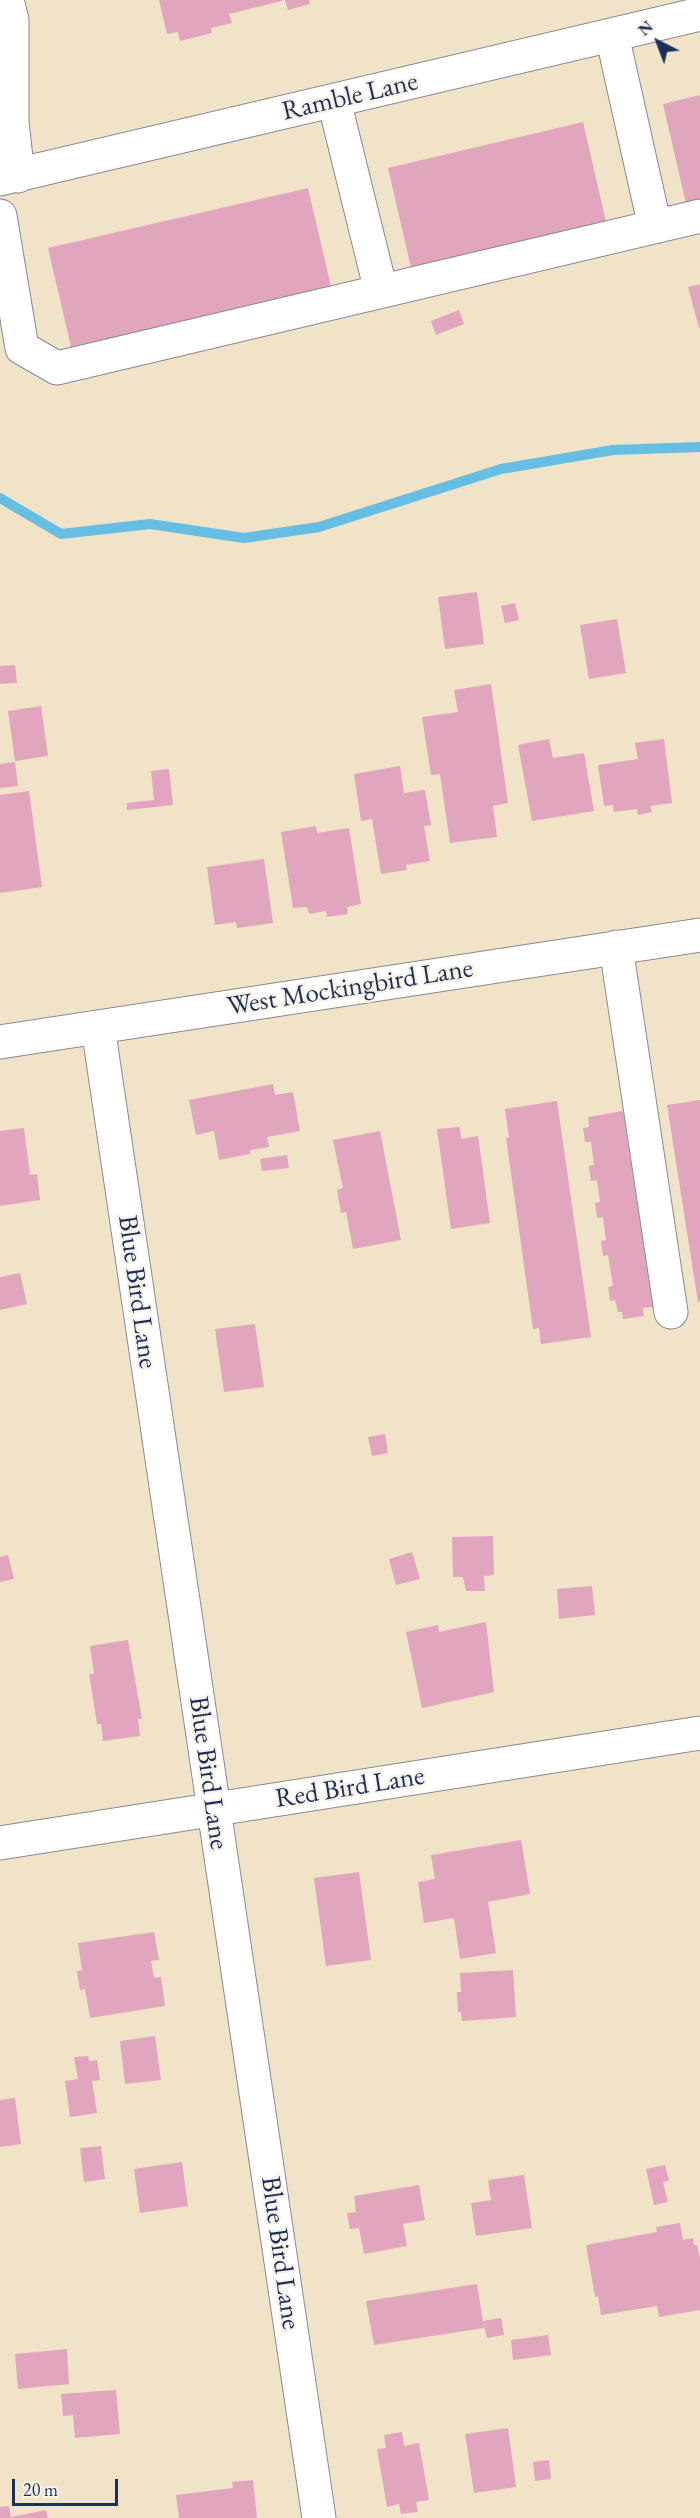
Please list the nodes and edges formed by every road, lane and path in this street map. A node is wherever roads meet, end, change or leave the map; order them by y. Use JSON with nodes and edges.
{"nodes":[{"id":1,"x":7,"y":0,"type":"edge"},
{"id":2,"x":700,"y":14,"type":"edge"},
{"id":3,"x":612,"y":35,"type":"junction"},
{"id":4,"x":334,"y":101,"type":"junction"},
{"id":5,"x":9,"y":177,"type":"edge"},
{"id":6,"x":0,"y":216,"type":"edge"},
{"id":7,"x":700,"y":216,"type":"edge"},
{"id":8,"x":655,"y":227,"type":"junction"},
{"id":9,"x":381,"y":291,"type":"junction"},
{"id":10,"x":700,"y":935,"type":"edge"},
{"id":11,"x":616,"y":947,"type":"junction"},
{"id":12,"x":98,"y":1027,"type":"junction"},
{"id":13,"x":0,"y":1042,"type":"edge"},
{"id":14,"x":671,"y":1312,"type":"dead end"},
{"id":15,"x":700,"y":1733,"type":"edge"},
{"id":16,"x":214,"y":1809,"type":"junction"},
{"id":17,"x":0,"y":1843,"type":"edge"},
{"id":18,"x":319,"y":2518,"type":"edge"}],
"edges":[{"from":1,"to":5,"type":"street"},
{"from":2,"to":3,"type":"street","name":"Ramble Lane"},
{"from":3,"to":4,"type":"street","name":"Ramble Lane"},
{"from":3,"to":8,"type":"street"},
{"from":4,"to":5,"type":"street","name":"Ramble Lane"},
{"from":4,"to":9,"type":"street"},
{"from":6,"to":9,"type":"street"},
{"from":7,"to":8,"type":"street"},
{"from":8,"to":9,"type":"street"},
{"from":10,"to":11,"type":"street","name":"West Mockingbird Lane"},
{"from":11,"to":12,"type":"street","name":"West Mockingbird Lane"},
{"from":11,"to":14,"type":"street"},
{"from":12,"to":13,"type":"street","name":"West Mockingbird Lane"},
{"from":12,"to":16,"type":"street","name":"Blue Bird Lane"},
{"from":15,"to":16,"type":"street","name":"Red Bird Lane"},
{"from":16,"to":17,"type":"street","name":"Red Bird Lane"},
{"from":16,"to":18,"type":"street","name":"Blue Bird Lane"}]}
